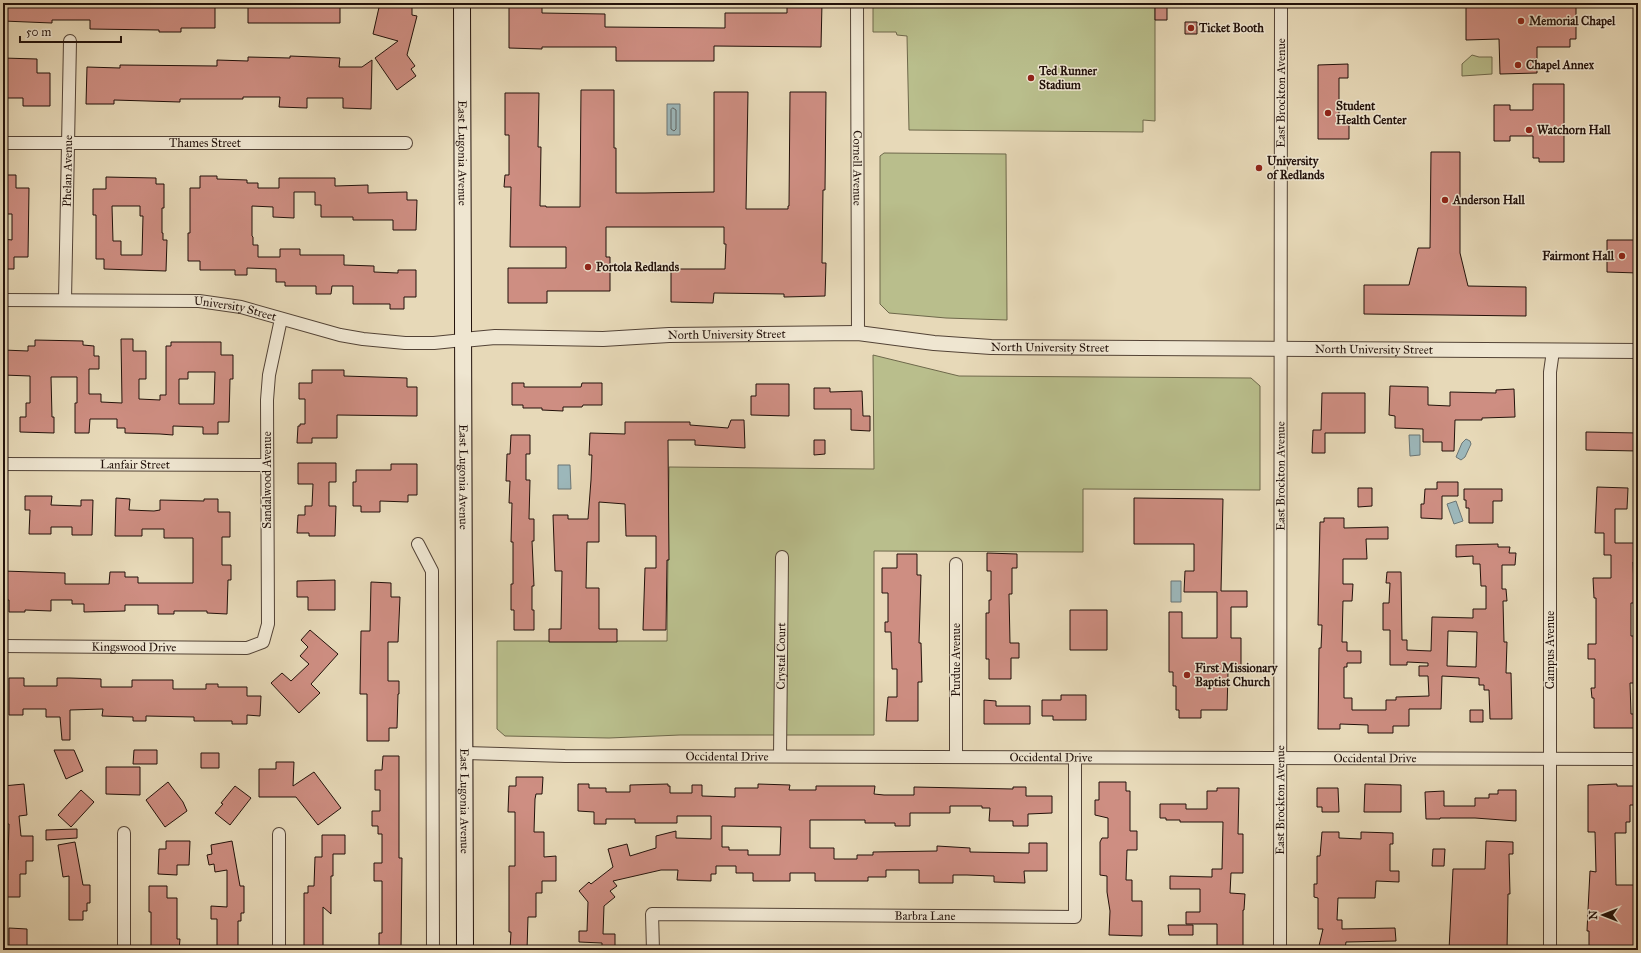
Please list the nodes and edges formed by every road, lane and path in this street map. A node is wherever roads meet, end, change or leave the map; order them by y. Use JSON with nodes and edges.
{"nodes":[{"id":1,"x":462,"y":3,"type":"edge"},
{"id":2,"x":857,"y":3,"type":"edge"},
{"id":3,"x":1281,"y":3,"type":"edge"},
{"id":4,"x":70,"y":41,"type":"dead end"},
{"id":5,"x":3,"y":143,"type":"edge"},
{"id":6,"x":406,"y":143,"type":"dead end"},
{"id":7,"x":67,"y":144,"type":"junction"},
{"id":8,"x":3,"y":300,"type":"edge"},
{"id":9,"x":65,"y":300,"type":"junction"},
{"id":10,"x":281,"y":319,"type":"junction"},
{"id":11,"x":858,"y":333,"type":"junction"},
{"id":12,"x":463,"y":340,"type":"junction"},
{"id":13,"x":1281,"y":349,"type":"junction"},
{"id":14,"x":1553,"y":351,"type":"junction"},
{"id":15,"x":1638,"y":351,"type":"edge"},
{"id":16,"x":3,"y":464,"type":"edge"},
{"id":17,"x":267,"y":465,"type":"junction"},
{"id":18,"x":418,"y":544,"type":"dead end"},
{"id":19,"x":782,"y":556,"type":"dead end"},
{"id":20,"x":956,"y":564,"type":"dead end"},
{"id":21,"x":264,"y":642,"type":"joint"},
{"id":22,"x":3,"y":646,"type":"edge"},
{"id":23,"x":465,"y":753,"type":"junction"},
{"id":24,"x":780,"y":756,"type":"junction"},
{"id":25,"x":956,"y":756,"type":"junction"},
{"id":26,"x":1281,"y":757,"type":"junction"},
{"id":27,"x":1075,"y":758,"type":"junction"},
{"id":28,"x":1550,"y":759,"type":"junction"},
{"id":29,"x":1638,"y":759,"type":"edge"},
{"id":30,"x":124,"y":833,"type":"dead end"},
{"id":31,"x":279,"y":834,"type":"dead end"},
{"id":32,"x":124,"y":950,"type":"edge"},
{"id":33,"x":279,"y":950,"type":"edge"},
{"id":34,"x":433,"y":950,"type":"edge"},
{"id":35,"x":465,"y":950,"type":"edge"},
{"id":36,"x":653,"y":950,"type":"edge"},
{"id":37,"x":1280,"y":950,"type":"edge"},
{"id":38,"x":1550,"y":950,"type":"edge"}],
"edges":[{"from":1,"to":12,"type":"main road","name":"East Lugonia Avenue"},
{"from":2,"to":11,"type":"street","name":"Cornell Avenue"},
{"from":3,"to":13,"type":"street","name":"East Brockton Avenue"},
{"from":4,"to":7,"type":"street","name":"Phelan Avenue"},
{"from":5,"to":7,"type":"street","name":"Thames Street"},
{"from":6,"to":7,"type":"street","name":"Thames Street"},
{"from":7,"to":9,"type":"street","name":"Phelan Avenue"},
{"from":8,"to":9,"type":"street","name":"University Street"},
{"from":9,"to":10,"type":"street","name":"University Street"},
{"from":10,"to":12,"type":"street","name":"University Street"},
{"from":10,"to":17,"type":"street","name":"Sandalwood Avenue"},
{"from":11,"to":12,"type":"street","name":"North University Street"},
{"from":11,"to":13,"type":"street","name":"North University Street"},
{"from":12,"to":23,"type":"main road","name":"East Lugonia Avenue"},
{"from":13,"to":14,"type":"street","name":"North University Street"},
{"from":13,"to":26,"type":"street","name":"East Brockton Avenue"},
{"from":14,"to":15,"type":"street","name":"North University Street"},
{"from":14,"to":28,"type":"street","name":"Campus Avenue"},
{"from":16,"to":17,"type":"street","name":"Lanfair Street"},
{"from":17,"to":21,"type":"street","name":"Sandalwood Avenue"},
{"from":18,"to":34,"type":"street"},
{"from":19,"to":24,"type":"street","name":"Crystal Court"},
{"from":20,"to":25,"type":"street","name":"Purdue Avenue"},
{"from":21,"to":22,"type":"street","name":"Kingswood Drive"},
{"from":23,"to":24,"type":"street","name":"Occidental Drive"},
{"from":23,"to":35,"type":"main road","name":"East Lugonia Avenue"},
{"from":24,"to":25,"type":"street","name":"Occidental Drive"},
{"from":25,"to":27,"type":"street","name":"Occidental Drive"},
{"from":26,"to":27,"type":"street","name":"Occidental Drive"},
{"from":26,"to":28,"type":"street","name":"Occidental Drive"},
{"from":26,"to":37,"type":"street","name":"East Brockton Avenue"},
{"from":27,"to":36,"type":"street","name":"Barbra Lane"},
{"from":28,"to":29,"type":"street","name":"Occidental Drive"},
{"from":28,"to":38,"type":"street","name":"Campus Avenue"},
{"from":30,"to":32,"type":"street"},
{"from":31,"to":33,"type":"street"}]}
